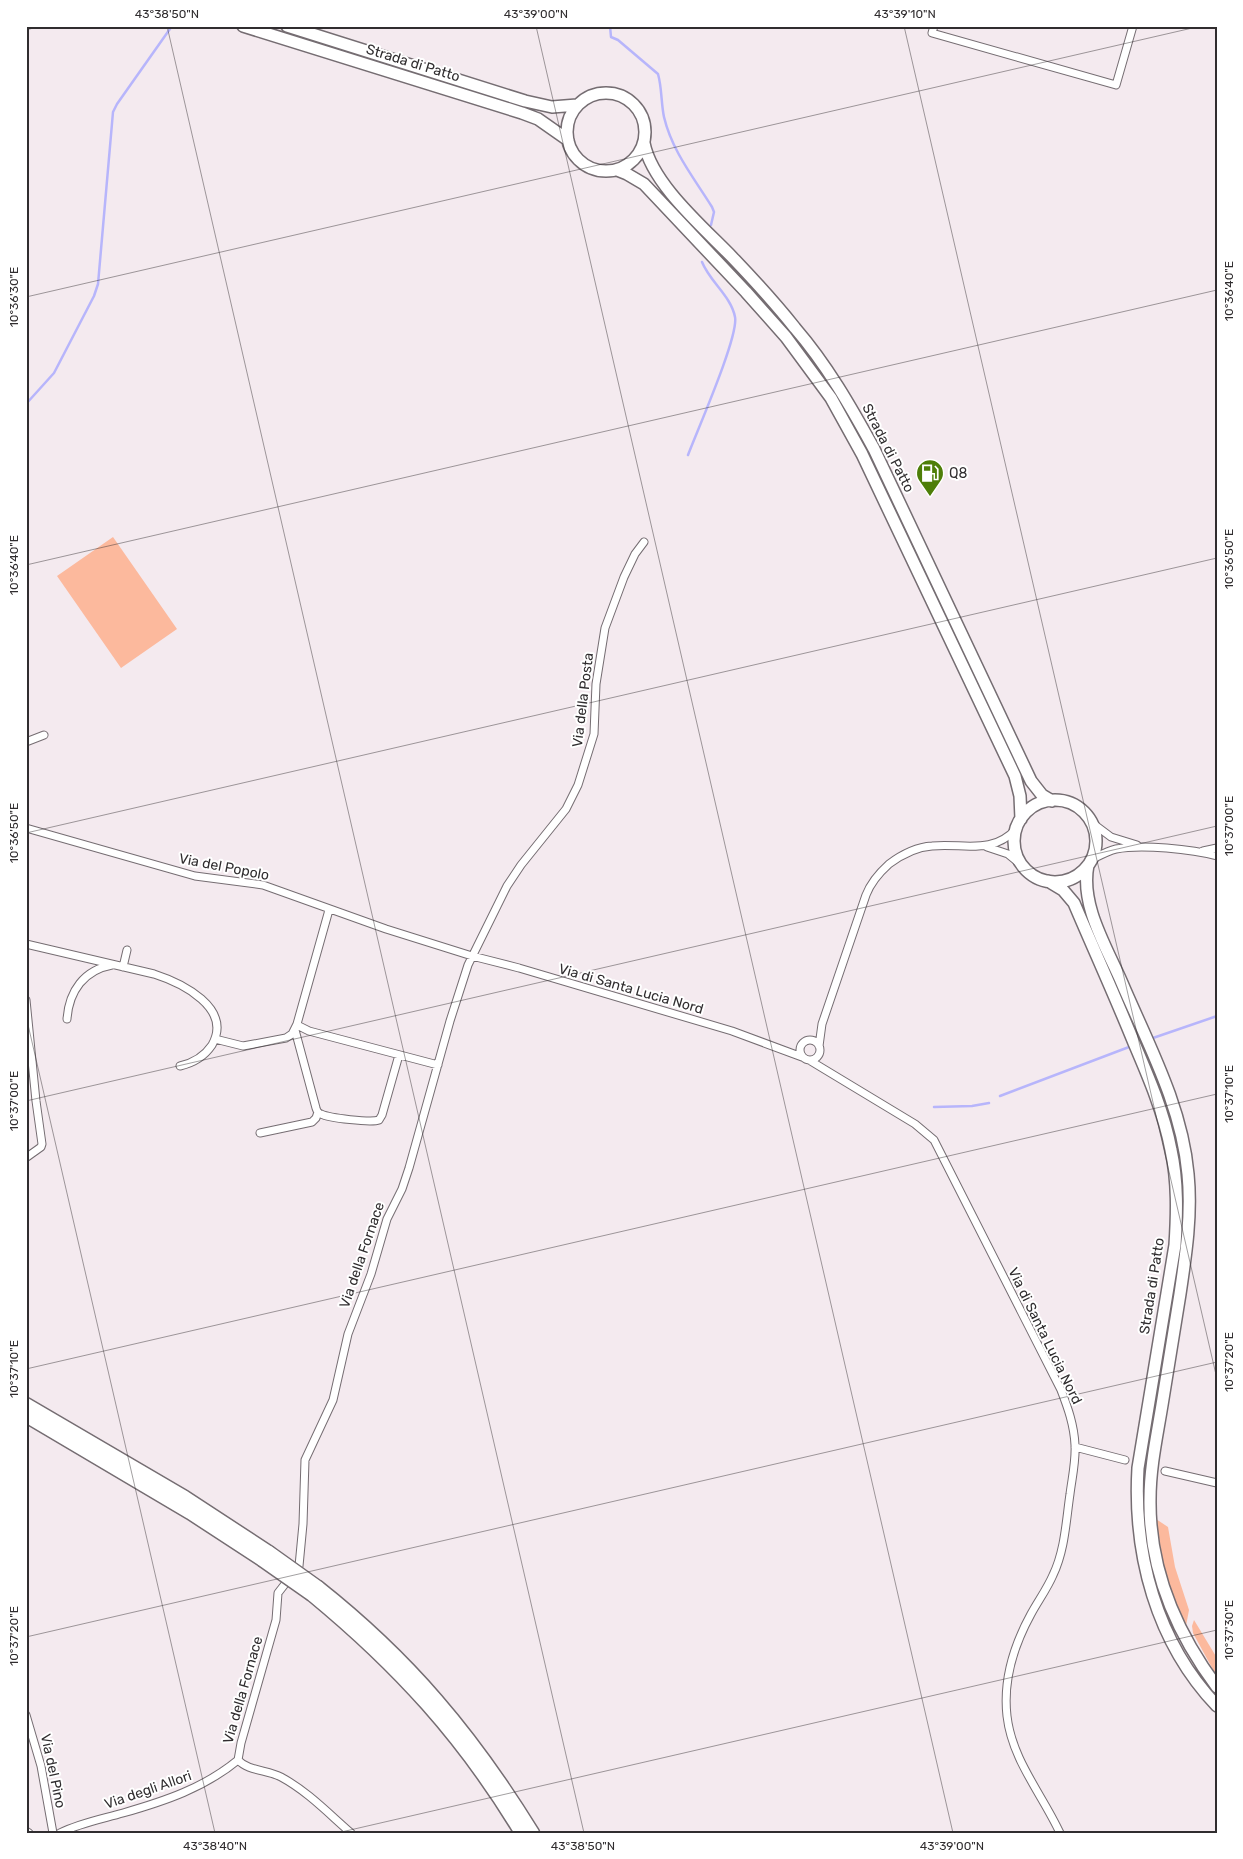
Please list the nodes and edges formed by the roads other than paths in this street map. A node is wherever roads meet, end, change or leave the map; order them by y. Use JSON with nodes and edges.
{"nodes":[{"id":1,"x":243,"y":26,"type":"edge"},
{"id":2,"x":286,"y":26,"type":"edge"},
{"id":3,"x":934,"y":26,"type":"edge"},
{"id":4,"x":1133,"y":26,"type":"edge"},
{"id":5,"x":578,"y":105,"type":"junction"},
{"id":6,"x":568,"y":140,"type":"junction"},
{"id":7,"x":644,"y":143,"type":"junction"},
{"id":8,"x":617,"y":170,"type":"junction"},
{"id":9,"x":644,"y":542,"type":"dead end"},
{"id":10,"x":44,"y":735,"type":"dead end"},
{"id":11,"x":26,"y":742,"type":"edge"},
{"id":12,"x":1052,"y":800,"type":"junction"},
{"id":13,"x":1091,"y":822,"type":"junction"},
{"id":14,"x":1018,"y":824,"type":"junction"},
{"id":15,"x":26,"y":828,"type":"edge"},
{"id":16,"x":980,"y":846,"type":"junction"},
{"id":17,"x":1144,"y":848,"type":"junction"},
{"id":18,"x":1217,"y":848,"type":"edge"},
{"id":19,"x":1200,"y":851,"type":"junction"},
{"id":20,"x":1217,"y":856,"type":"edge"},
{"id":21,"x":1089,"y":862,"type":"junction"},
{"id":22,"x":1025,"y":868,"type":"junction"},
{"id":23,"x":1048,"y":881,"type":"junction"},
{"id":24,"x":329,"y":910,"type":"junction"},
{"id":25,"x":26,"y":944,"type":"edge"},
{"id":26,"x":127,"y":950,"type":"dead end"},
{"id":27,"x":472,"y":956,"type":"junction"},
{"id":28,"x":119,"y":966,"type":"junction"},
{"id":29,"x":26,"y":1000,"type":"edge"},
{"id":30,"x":67,"y":1019,"type":"dead end"},
{"id":31,"x":822,"y":1024,"type":"junction"},
{"id":32,"x":296,"y":1028,"type":"junction"},
{"id":33,"x":215,"y":1039,"type":"junction"},
{"id":34,"x":805,"y":1042,"type":"junction"},
{"id":35,"x":819,"y":1046,"type":"junction"},
{"id":36,"x":782,"y":1048,"type":"junction"},
{"id":37,"x":399,"y":1055,"type":"junction"},
{"id":38,"x":805,"y":1059,"type":"junction"},
{"id":39,"x":438,"y":1065,"type":"junction"},
{"id":40,"x":180,"y":1066,"type":"dead end"},
{"id":41,"x":318,"y":1112,"type":"junction"},
{"id":42,"x":260,"y":1133,"type":"dead end"},
{"id":43,"x":27,"y":1157,"type":"edge"},
{"id":44,"x":26,"y":1404,"type":"edge"},
{"id":45,"x":26,"y":1416,"type":"edge"},
{"id":46,"x":1075,"y":1447,"type":"junction"},
{"id":47,"x":1125,"y":1460,"type":"dead end"},
{"id":48,"x":1165,"y":1471,"type":"dead end"},
{"id":49,"x":1217,"y":1483,"type":"edge"},
{"id":50,"x":266,"y":1556,"type":"junction"},
{"id":51,"x":299,"y":1566,"type":"dead end"},
{"id":52,"x":285,"y":1584,"type":"dead end"},
{"id":53,"x":315,"y":1591,"type":"junction"},
{"id":54,"x":1217,"y":1687,"type":"edge"},
{"id":55,"x":1217,"y":1706,"type":"edge"},
{"id":56,"x":26,"y":1715,"type":"edge"},
{"id":57,"x":238,"y":1760,"type":"junction"},
{"id":58,"x":53,"y":1833,"type":"edge"},
{"id":59,"x":60,"y":1833,"type":"edge"},
{"id":60,"x":351,"y":1833,"type":"edge"},
{"id":61,"x":521,"y":1833,"type":"edge"},
{"id":62,"x":533,"y":1833,"type":"edge"},
{"id":63,"x":1060,"y":1833,"type":"edge"}],
"edges":[{"from":1,"to":6,"type":"main road","name":"Strada di Patto"},
{"from":2,"to":5,"type":"main road","name":"Strada di Patto"},
{"from":3,"to":4,"type":"street"},
{"from":5,"to":6,"type":"main road"},
{"from":5,"to":7,"type":"main road","name":"Strada di Patto"},
{"from":6,"to":8,"type":"main road","name":"Strada di Patto"},
{"from":7,"to":8,"type":"main road"},
{"from":7,"to":12,"type":"main road","name":"Strada di Patto"},
{"from":8,"to":14,"type":"main road","name":"Strada di Patto"},
{"from":9,"to":27,"type":"street","name":"Via della Posta"},
{"from":10,"to":11,"type":"street"},
{"from":12,"to":13,"type":"main road"},
{"from":12,"to":14,"type":"main road"},
{"from":13,"to":17,"type":"street"},
{"from":13,"to":21,"type":"main road"},
{"from":14,"to":16,"type":"street"},
{"from":14,"to":22,"type":"main road"},
{"from":15,"to":24,"type":"street","name":"Via del Popolo"},
{"from":16,"to":22,"type":"street"},
{"from":16,"to":31,"type":"street"},
{"from":17,"to":19,"type":"street"},
{"from":17,"to":21,"type":"street"},
{"from":18,"to":19,"type":"street"},
{"from":19,"to":20,"type":"street"},
{"from":21,"to":23,"type":"main road"},
{"from":21,"to":54,"type":"main road","name":"Strada di Patto"},
{"from":22,"to":23,"type":"main road"},
{"from":23,"to":55,"type":"main road","name":"Strada di Patto"},
{"from":24,"to":27,"type":"street","name":"Via del Popolo"},
{"from":24,"to":32,"type":"street"},
{"from":25,"to":28,"type":"street"},
{"from":26,"to":28,"type":"street"},
{"from":27,"to":36,"type":"street","name":"Via di Santa Lucia Nord"},
{"from":27,"to":39,"type":"street","name":"Via della Fornace"},
{"from":28,"to":30,"type":"street"},
{"from":28,"to":33,"type":"street"},
{"from":29,"to":43,"type":"street"},
{"from":31,"to":34,"type":"street"},
{"from":31,"to":35,"type":"street"},
{"from":32,"to":33,"type":"street"},
{"from":32,"to":37,"type":"street"},
{"from":32,"to":41,"type":"street"},
{"from":33,"to":40,"type":"street"},
{"from":34,"to":35,"type":"street"},
{"from":34,"to":36,"type":"street"},
{"from":34,"to":38,"type":"street"},
{"from":35,"to":38,"type":"street"},
{"from":36,"to":38,"type":"street","name":"Via di Santa Lucia Nord"},
{"from":37,"to":39,"type":"street"},
{"from":37,"to":41,"type":"street"},
{"from":38,"to":46,"type":"street","name":"Via di Santa Lucia Nord"},
{"from":39,"to":51,"type":"street","name":"Via della Fornace"},
{"from":41,"to":42,"type":"street"},
{"from":44,"to":50,"type":"highway"},
{"from":45,"to":50,"type":"highway"},
{"from":46,"to":47,"type":"street"},
{"from":46,"to":63,"type":"street","name":"Via di Santa Lucia Nord"},
{"from":48,"to":49,"type":"street"},
{"from":50,"to":53,"type":"highway","bridge":true},
{"from":52,"to":57,"type":"street","name":"Via della Fornace"},
{"from":53,"to":61,"type":"highway"},
{"from":53,"to":62,"type":"highway"},
{"from":56,"to":58,"type":"street","name":"Via del Pino"},
{"from":57,"to":59,"type":"street","name":"Via degli Allori"},
{"from":57,"to":60,"type":"street","name":"Via della Fornace"}]}
